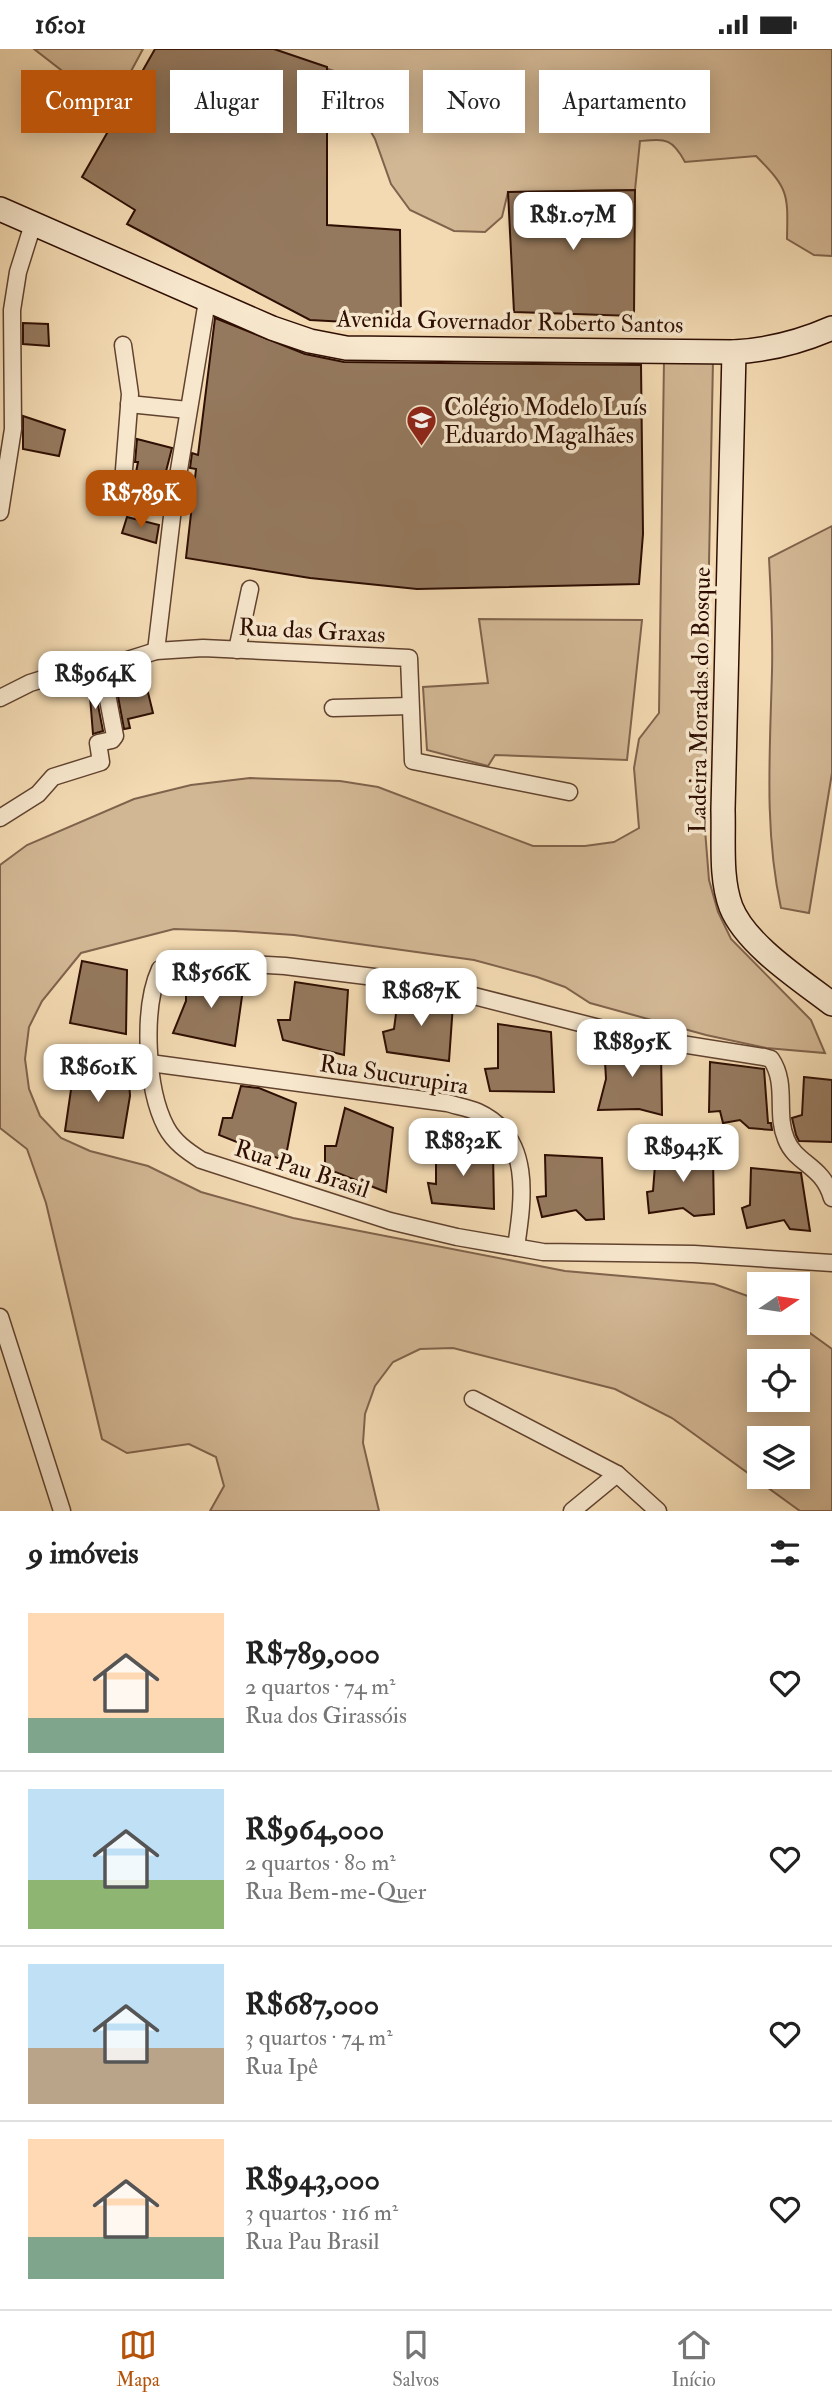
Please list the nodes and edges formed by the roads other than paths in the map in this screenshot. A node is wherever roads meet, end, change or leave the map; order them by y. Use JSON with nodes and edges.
{"nodes":[{"id":1,"x":0,"y":209,"type":"edge"},
{"id":2,"x":33,"y":223,"type":"junction"},
{"id":3,"x":207,"y":301,"type":"junction"},
{"id":4,"x":832,"y":328,"type":"edge"},
{"id":5,"x":123,"y":345,"type":"dead end"},
{"id":6,"x":734,"y":352,"type":"junction"},
{"id":7,"x":129,"y":404,"type":"junction"},
{"id":8,"x":188,"y":410,"type":"junction"},
{"id":9,"x":174,"y":501,"type":"junction"},
{"id":10,"x":0,"y":512,"type":"edge"},
{"id":11,"x":250,"y":589,"type":"dead end"},
{"id":12,"x":237,"y":650,"type":"junction"},
{"id":13,"x":156,"y":652,"type":"junction"},
{"id":14,"x":102,"y":668,"type":"junction"},
{"id":15,"x":0,"y":698,"type":"edge"},
{"id":16,"x":410,"y":706,"type":"junction"},
{"id":17,"x":332,"y":708,"type":"dead end"},
{"id":18,"x":569,"y":792,"type":"dead end"},
{"id":19,"x":0,"y":818,"type":"edge"},
{"id":20,"x":832,"y":1005,"type":"edge"},
{"id":21,"x":150,"y":1063,"type":"junction"},
{"id":22,"x":832,"y":1198,"type":"edge"},
{"id":23,"x":516,"y":1247,"type":"junction"},
{"id":24,"x":832,"y":1263,"type":"edge"},
{"id":25,"x":0,"y":1317,"type":"edge"},
{"id":26,"x":474,"y":1399,"type":"dead end"},
{"id":27,"x":617,"y":1473,"type":"junction"},
{"id":28,"x":61,"y":1511,"type":"edge"},
{"id":29,"x":572,"y":1511,"type":"edge"},
{"id":30,"x":658,"y":1511,"type":"edge"}],
"edges":[{"from":1,"to":2,"type":"main road","name":"Avenida Governador Roberto Santos"},
{"from":2,"to":3,"type":"main road","name":"Avenida Governador Roberto Santos"},
{"from":2,"to":10,"type":"street"},
{"from":3,"to":6,"type":"main road","name":"Avenida Governador Roberto Santos"},
{"from":3,"to":8,"type":"street"},
{"from":4,"to":6,"type":"main road","name":"Avenida Governador Roberto Santos"},
{"from":5,"to":7,"type":"street"},
{"from":6,"to":20,"type":"main road","name":"Ladeira Moradas do Bosque"},
{"from":7,"to":8,"type":"street"},
{"from":7,"to":9,"type":"street"},
{"from":8,"to":9,"type":"street"},
{"from":9,"to":13,"type":"street"},
{"from":11,"to":12,"type":"street"},
{"from":12,"to":13,"type":"street","name":"Rua das Graxas"},
{"from":12,"to":16,"type":"street","name":"Rua das Graxas"},
{"from":13,"to":14,"type":"street","name":"Rua das Graxas"},
{"from":14,"to":15,"type":"street","name":"Rua das Graxas"},
{"from":14,"to":19,"type":"street"},
{"from":16,"to":17,"type":"street"},
{"from":16,"to":18,"type":"street","name":"Rua das Graxas"},
{"from":21,"to":22,"type":"street","name":"Rua Pau Brasil"},
{"from":21,"to":23,"type":"street","name":"Rua Pau Brasil"},
{"from":21,"to":23,"type":"street","name":"Rua Sucurupira"},
{"from":23,"to":24,"type":"street","name":"Rua Pau Brasil"},
{"from":25,"to":28,"type":"street"},
{"from":26,"to":27,"type":"street"},
{"from":27,"to":29,"type":"street"},
{"from":27,"to":30,"type":"street"}]}
